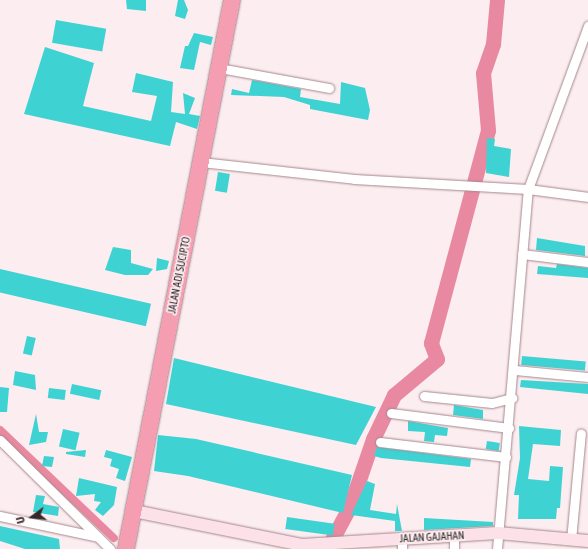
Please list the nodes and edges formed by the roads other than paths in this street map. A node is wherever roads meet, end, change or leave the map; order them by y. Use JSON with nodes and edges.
{"nodes":[{"id":1,"x":232,"y":0,"type":"edge"},
{"id":2,"x":588,"y":26,"type":"edge"},
{"id":3,"x":219,"y":68,"type":"junction"},
{"id":4,"x":329,"y":88,"type":"dead end"},
{"id":5,"x":201,"y":162,"type":"junction"},
{"id":6,"x":528,"y":189,"type":"junction"},
{"id":7,"x":588,"y":197,"type":"edge"},
{"id":8,"x":522,"y":254,"type":"junction"},
{"id":9,"x":588,"y":262,"type":"edge"},
{"id":10,"x":515,"y":370,"type":"junction"},
{"id":11,"x":588,"y":378,"type":"edge"},
{"id":12,"x":424,"y":396,"type":"dead end"},
{"id":13,"x":512,"y":398,"type":"junction"},
{"id":14,"x":391,"y":413,"type":"dead end"},
{"id":15,"x":508,"y":428,"type":"junction"},
{"id":16,"x":581,"y":433,"type":"dead end"},
{"id":17,"x":0,"y":440,"type":"edge"},
{"id":18,"x":380,"y":442,"type":"dead end"},
{"id":19,"x":506,"y":457,"type":"junction"},
{"id":20,"x":134,"y":512,"type":"junction"},
{"id":21,"x":0,"y":516,"type":"edge"},
{"id":22,"x":498,"y":533,"type":"junction"},
{"id":23,"x":454,"y":535,"type":"junction"},
{"id":24,"x":99,"y":537,"type":"junction"},
{"id":25,"x":571,"y":540,"type":"junction"},
{"id":26,"x":588,"y":542,"type":"edge"},
{"id":27,"x":402,"y":544,"type":"edge"},
{"id":28,"x":110,"y":549,"type":"edge"},
{"id":29,"x":126,"y":549,"type":"edge"},
{"id":30,"x":454,"y":549,"type":"edge"},
{"id":31,"x":497,"y":549,"type":"edge"}],
"edges":[{"from":1,"to":3,"type":"highway","name":"JALAN ADI SUCIPTO"},
{"from":2,"to":6,"type":"street"},
{"from":3,"to":4,"type":"street"},
{"from":3,"to":5,"type":"highway","name":"JALAN ADI SUCIPTO"},
{"from":5,"to":6,"type":"street"},
{"from":5,"to":20,"type":"highway","name":"JALAN ADI SUCIPTO"},
{"from":6,"to":7,"type":"street"},
{"from":6,"to":8,"type":"street"},
{"from":8,"to":9,"type":"street"},
{"from":8,"to":10,"type":"street"},
{"from":10,"to":11,"type":"street"},
{"from":10,"to":13,"type":"street"},
{"from":12,"to":13,"type":"street"},
{"from":13,"to":15,"type":"street"},
{"from":14,"to":15,"type":"street"},
{"from":15,"to":19,"type":"street"},
{"from":16,"to":25,"type":"street"},
{"from":17,"to":24,"type":"street"},
{"from":18,"to":19,"type":"street"},
{"from":19,"to":22,"type":"street"},
{"from":20,"to":27,"type":"street","name":"JALAN GAJAHAN"},
{"from":20,"to":29,"type":"highway","name":"JALAN ADI SUCIPTO"},
{"from":21,"to":24,"type":"street"},
{"from":22,"to":23,"type":"street","name":"JALAN GAJAHAN"},
{"from":22,"to":25,"type":"street","name":"JALAN GAJAHAN"},
{"from":22,"to":31,"type":"street"},
{"from":23,"to":27,"type":"street","name":"JALAN GAJAHAN"},
{"from":23,"to":30,"type":"street"},
{"from":24,"to":28,"type":"street"},
{"from":25,"to":26,"type":"street","name":"JALAN GAJAHAN"}]}
